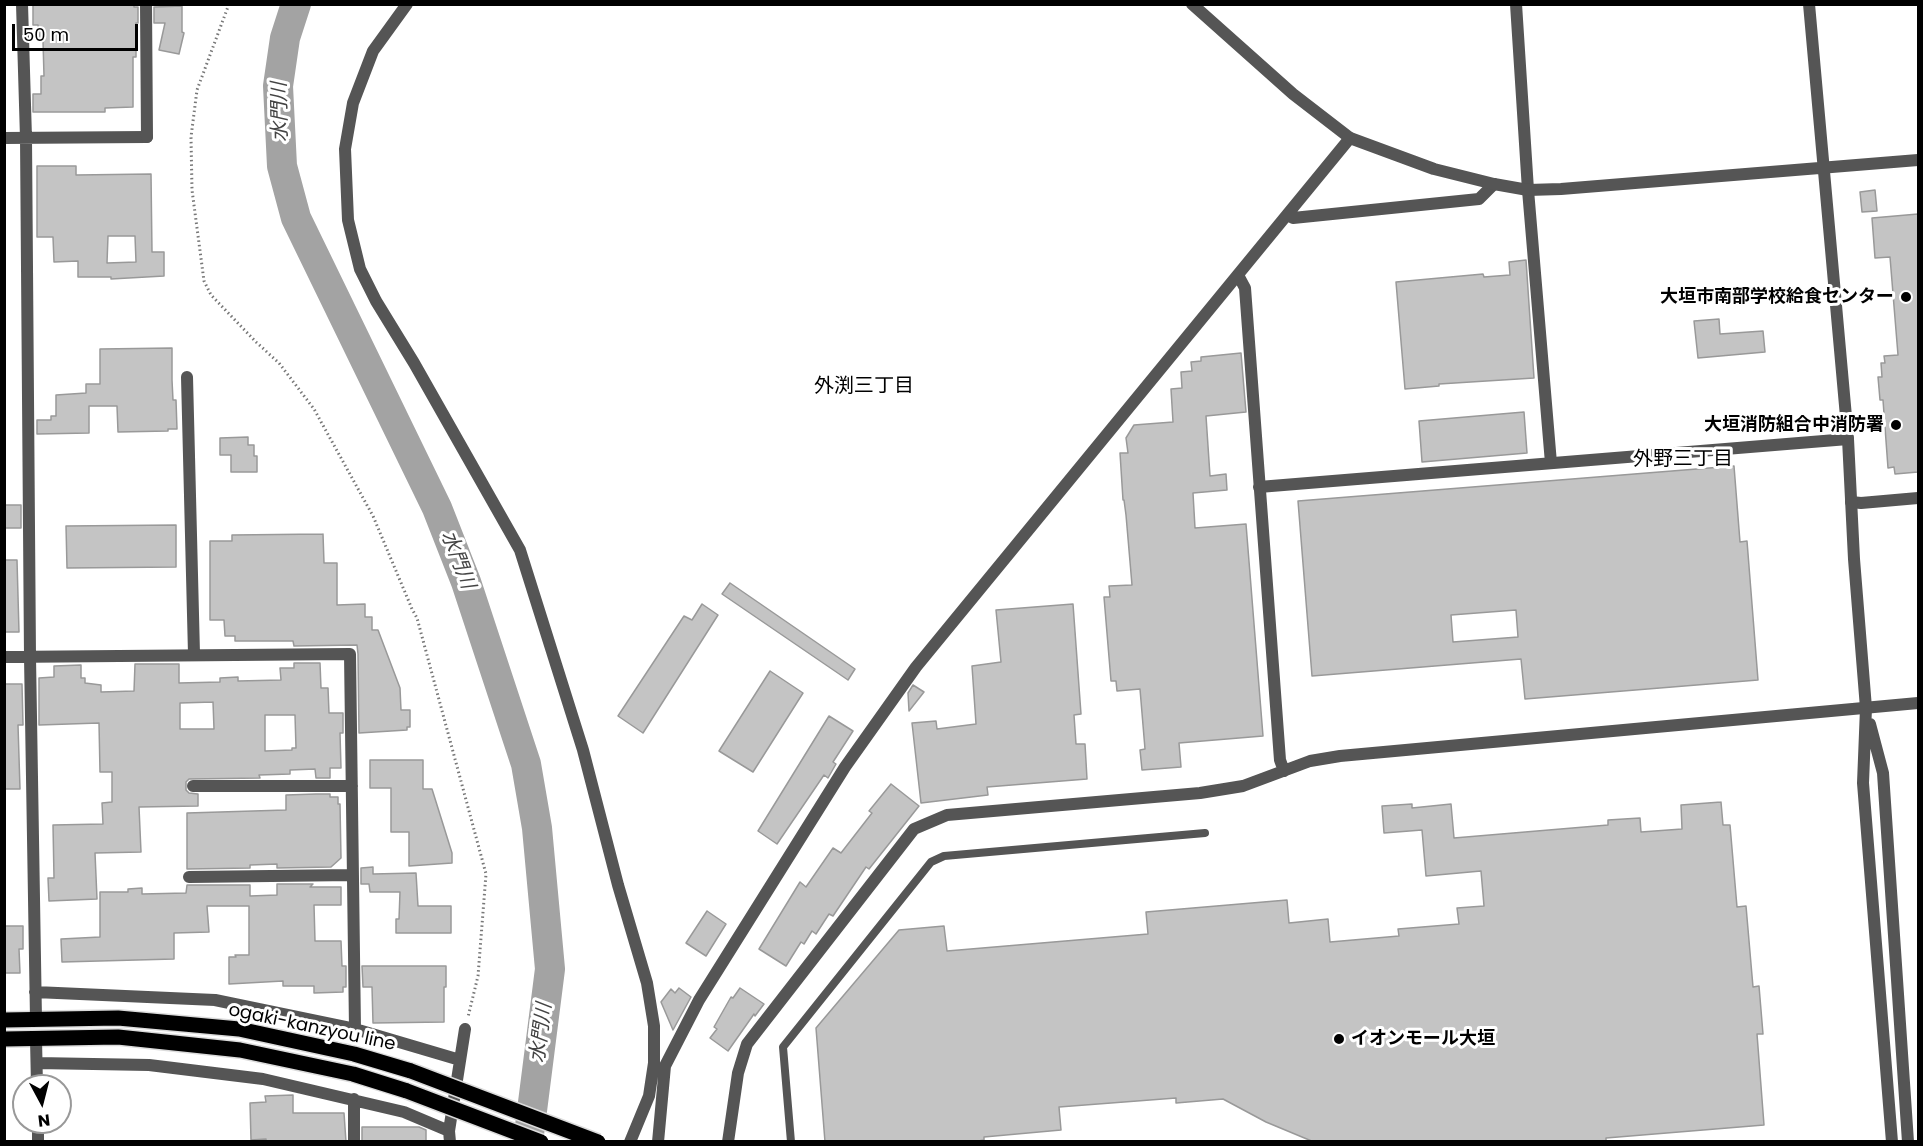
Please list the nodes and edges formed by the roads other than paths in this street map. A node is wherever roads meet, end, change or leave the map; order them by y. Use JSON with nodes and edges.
{"nodes":[{"id":1,"x":22,"y":4,"type":"edge"},
{"id":2,"x":146,"y":4,"type":"edge"},
{"id":3,"x":407,"y":4,"type":"edge"},
{"id":4,"x":1192,"y":4,"type":"edge"},
{"id":5,"x":1516,"y":4,"type":"edge"},
{"id":6,"x":1809,"y":4,"type":"edge"},
{"id":7,"x":4,"y":138,"type":"edge"},
{"id":8,"x":26,"y":138,"type":"junction"},
{"id":9,"x":1350,"y":138,"type":"junction"},
{"id":10,"x":1918,"y":160,"type":"edge"},
{"id":11,"x":1823,"y":168,"type":"junction"},
{"id":12,"x":1494,"y":184,"type":"junction"},
{"id":13,"x":1528,"y":190,"type":"junction"},
{"id":14,"x":1287,"y":215,"type":"junction"},
{"id":15,"x":1238,"y":275,"type":"junction"},
{"id":16,"x":187,"y":377,"type":"dead end"},
{"id":17,"x":1848,"y":439,"type":"junction"},
{"id":18,"x":1551,"y":463,"type":"junction"},
{"id":19,"x":1259,"y":487,"type":"junction"},
{"id":20,"x":1918,"y":498,"type":"edge"},
{"id":21,"x":1851,"y":502,"type":"junction"},
{"id":22,"x":194,"y":654,"type":"junction"},
{"id":23,"x":4,"y":657,"type":"edge"},
{"id":24,"x":30,"y":657,"type":"junction"},
{"id":25,"x":1918,"y":703,"type":"edge"},
{"id":26,"x":1866,"y":708,"type":"junction"},
{"id":27,"x":1284,"y":771,"type":"junction"},
{"id":28,"x":192,"y":786,"type":"dead end"},
{"id":29,"x":352,"y":786,"type":"junction"},
{"id":30,"x":1205,"y":833,"type":"dead end"},
{"id":31,"x":353,"y":875,"type":"junction"},
{"id":32,"x":189,"y":877,"type":"dead end"},
{"id":33,"x":35,"y":992,"type":"junction"},
{"id":34,"x":36,"y":1019,"type":"junction"},
{"id":35,"x":4,"y":1020,"type":"edge"},
{"id":36,"x":355,"y":1029,"type":"junction"},
{"id":37,"x":465,"y":1029,"type":"road end"},
{"id":38,"x":4,"y":1039,"type":"edge"},
{"id":39,"x":36,"y":1039,"type":"junction"},
{"id":40,"x":460,"y":1060,"type":"junction"},
{"id":41,"x":37,"y":1063,"type":"junction"},
{"id":42,"x":659,"y":1065,"type":"junction"},
{"id":43,"x":37,"y":1074,"type":"edge"},
{"id":44,"x":354,"y":1099,"type":"junction"},
{"id":45,"x":450,"y":1136,"type":"edge"},
{"id":46,"x":354,"y":1142,"type":"edge"},
{"id":47,"x":541,"y":1142,"type":"edge"},
{"id":48,"x":598,"y":1142,"type":"edge"},
{"id":49,"x":630,"y":1142,"type":"edge"},
{"id":50,"x":658,"y":1142,"type":"edge"},
{"id":51,"x":728,"y":1142,"type":"edge"},
{"id":52,"x":791,"y":1142,"type":"edge"},
{"id":53,"x":1892,"y":1142,"type":"edge"},
{"id":54,"x":1908,"y":1142,"type":"edge"}],
"edges":[{"from":1,"to":8,"type":"street"},
{"from":2,"to":8,"type":"street"},
{"from":3,"to":42,"type":"street"},
{"from":4,"to":9,"type":"street"},
{"from":5,"to":13,"type":"street"},
{"from":6,"to":11,"type":"street"},
{"from":7,"to":8,"type":"street"},
{"from":8,"to":24,"type":"street"},
{"from":9,"to":12,"type":"street"},
{"from":9,"to":14,"type":"street"},
{"from":10,"to":11,"type":"street"},
{"from":11,"to":13,"type":"street"},
{"from":11,"to":17,"type":"street"},
{"from":12,"to":13,"type":"street"},
{"from":12,"to":14,"type":"street"},
{"from":13,"to":18,"type":"street"},
{"from":14,"to":15,"type":"street"},
{"from":15,"to":19,"type":"street"},
{"from":15,"to":42,"type":"street"},
{"from":16,"to":22,"type":"street"},
{"from":17,"to":18,"type":"street"},
{"from":17,"to":21,"type":"street"},
{"from":18,"to":19,"type":"street"},
{"from":19,"to":27,"type":"street"},
{"from":20,"to":21,"type":"street"},
{"from":21,"to":26,"type":"street"},
{"from":22,"to":24,"type":"street"},
{"from":22,"to":29,"type":"street"},
{"from":23,"to":24,"type":"street"},
{"from":24,"to":33,"type":"street"},
{"from":25,"to":26,"type":"street"},
{"from":26,"to":27,"type":"street"},
{"from":26,"to":53,"type":"street"},
{"from":26,"to":54,"type":"street"},
{"from":27,"to":51,"type":"street"},
{"from":28,"to":29,"type":"street"},
{"from":29,"to":31,"type":"street"},
{"from":30,"to":52,"type":"lane"},
{"from":31,"to":32,"type":"street"},
{"from":31,"to":36,"type":"street"},
{"from":33,"to":34,"type":"street"},
{"from":33,"to":36,"type":"street"},
{"from":34,"to":35,"type":"main road","name":"ogaki-kanzyou line"},
{"from":34,"to":48,"type":"main road","name":"ogaki-kanzyou line","bridge":true},
{"from":36,"to":40,"type":"street"},
{"from":37,"to":40,"type":"street"},
{"from":38,"to":39,"type":"main road","name":"ogaki-kanzyou line"},
{"from":39,"to":41,"type":"street"},
{"from":39,"to":47,"type":"main road","name":"ogaki-kanzyou line","bridge":true},
{"from":40,"to":45,"type":"street"},
{"from":41,"to":43,"type":"street"},
{"from":41,"to":44,"type":"street"},
{"from":42,"to":49,"type":"street"},
{"from":42,"to":50,"type":"street"},
{"from":44,"to":45,"type":"street"},
{"from":44,"to":46,"type":"street"}]}
